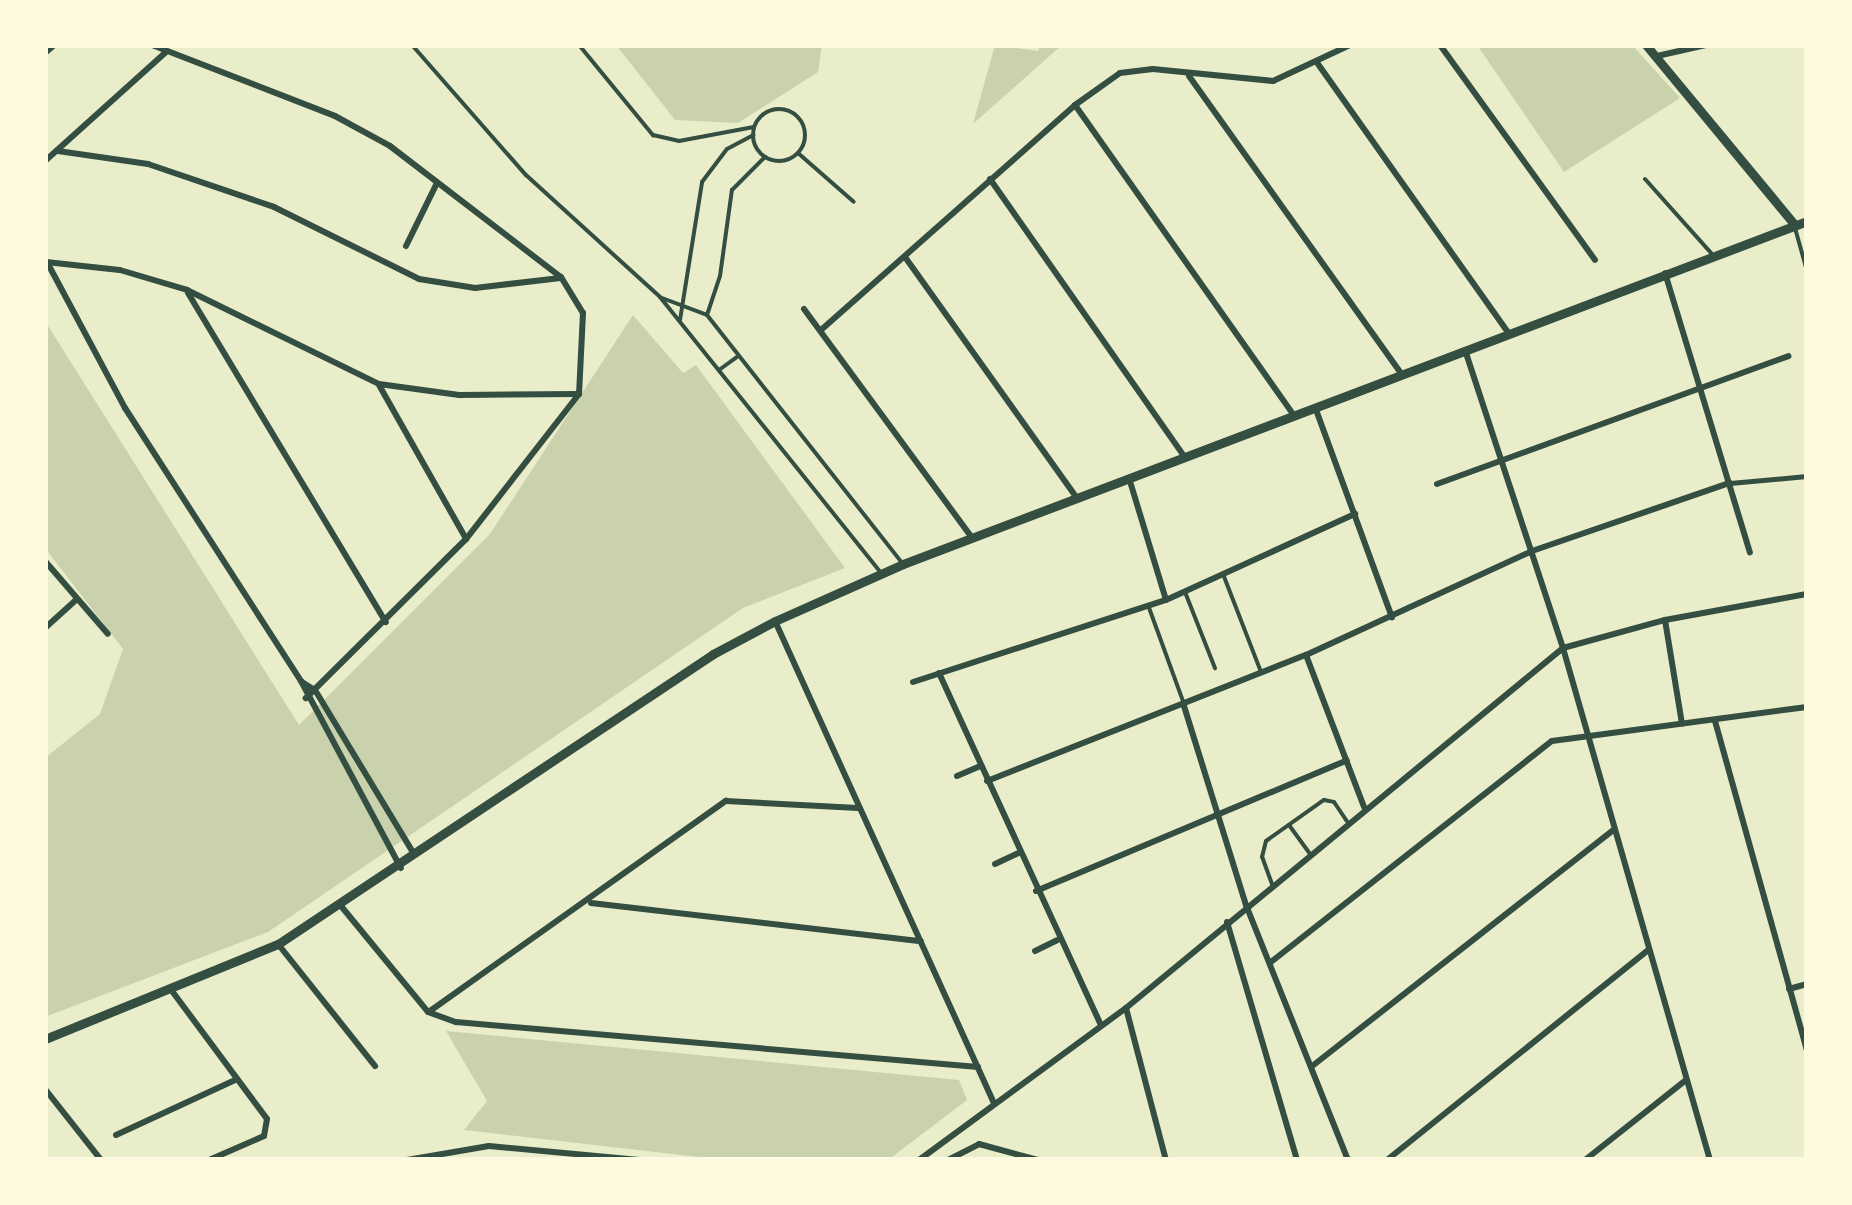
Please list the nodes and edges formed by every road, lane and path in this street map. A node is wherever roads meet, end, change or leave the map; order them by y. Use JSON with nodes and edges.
{"nodes":[{"id":1,"x":152,"y":45,"type":"edge"},
{"id":2,"x":412,"y":45,"type":"edge"},
{"id":3,"x":579,"y":45,"type":"edge"},
{"id":4,"x":1350,"y":45,"type":"edge"},
{"id":5,"x":1440,"y":45,"type":"edge"},
{"id":6,"x":1646,"y":45,"type":"edge"},
{"id":7,"x":1706,"y":45,"type":"edge"},
{"id":8,"x":168,"y":50,"type":"junction"},
{"id":9,"x":1655,"y":56,"type":"junction"},
{"id":10,"x":1318,"y":64,"type":"junction"},
{"id":11,"x":1188,"y":75,"type":"junction"},
{"id":12,"x":1075,"y":105,"type":"junction"},
{"id":13,"x":754,"y":127,"type":"junction"},
{"id":14,"x":753,"y":136,"type":"junction"},
{"id":15,"x":58,"y":151,"type":"junction"},
{"id":16,"x":798,"y":154,"type":"junction"},
{"id":17,"x":765,"y":157,"type":"junction"},
{"id":18,"x":45,"y":161,"type":"edge"},
{"id":19,"x":990,"y":179,"type":"junction"},
{"id":20,"x":1645,"y":179,"type":"dead end"},
{"id":21,"x":437,"y":183,"type":"junction"},
{"id":22,"x":854,"y":202,"type":"dead end"},
{"id":23,"x":1807,"y":221,"type":"edge"},
{"id":24,"x":1795,"y":225,"type":"junction"},
{"id":25,"x":406,"y":246,"type":"dead end"},
{"id":26,"x":1712,"y":254,"type":"junction"},
{"id":27,"x":905,"y":257,"type":"junction"},
{"id":28,"x":1594,"y":260,"type":"dead end"},
{"id":29,"x":46,"y":262,"type":"edge"},
{"id":30,"x":1807,"y":271,"type":"edge"},
{"id":31,"x":1665,"y":272,"type":"junction"},
{"id":32,"x":562,"y":278,"type":"junction"},
{"id":33,"x":187,"y":290,"type":"junction"},
{"id":34,"x":660,"y":297,"type":"junction"},
{"id":35,"x":683,"y":306,"type":"junction"},
{"id":36,"x":804,"y":309,"type":"dead end"},
{"id":37,"x":707,"y":315,"type":"junction"},
{"id":38,"x":680,"y":320,"type":"junction"},
{"id":39,"x":821,"y":330,"type":"junction"},
{"id":40,"x":1508,"y":332,"type":"junction"},
{"id":41,"x":1465,"y":349,"type":"junction"},
{"id":42,"x":738,"y":356,"type":"junction"},
{"id":43,"x":1788,"y":356,"type":"dead end"},
{"id":44,"x":719,"y":370,"type":"junction"},
{"id":45,"x":1401,"y":373,"type":"junction"},
{"id":46,"x":378,"y":384,"type":"junction"},
{"id":47,"x":1703,"y":385,"type":"junction"},
{"id":48,"x":579,"y":394,"type":"junction"},
{"id":49,"x":1315,"y":406,"type":"junction"},
{"id":50,"x":1293,"y":414,"type":"junction"},
{"id":51,"x":1184,"y":456,"type":"junction"},
{"id":52,"x":1502,"y":459,"type":"junction"},
{"id":53,"x":1807,"y":476,"type":"edge"},
{"id":54,"x":1129,"y":478,"type":"junction"},
{"id":55,"x":1730,"y":483,"type":"junction"},
{"id":56,"x":1437,"y":484,"type":"dead end"},
{"id":57,"x":1078,"y":498,"type":"junction"},
{"id":58,"x":1355,"y":514,"type":"junction"},
{"id":59,"x":972,"y":538,"type":"junction"},
{"id":60,"x":466,"y":539,"type":"junction"},
{"id":61,"x":1532,"y":551,"type":"junction"},
{"id":62,"x":1750,"y":552,"type":"dead end"},
{"id":63,"x":45,"y":561,"type":"edge"},
{"id":64,"x":903,"y":564,"type":"junction"},
{"id":65,"x":1224,"y":574,"type":"junction"},
{"id":66,"x":883,"y":575,"type":"junction"},
{"id":67,"x":1185,"y":592,"type":"junction"},
{"id":68,"x":1807,"y":594,"type":"edge"},
{"id":69,"x":76,"y":600,"type":"junction"},
{"id":70,"x":1166,"y":600,"type":"junction"},
{"id":71,"x":1148,"y":605,"type":"junction"},
{"id":72,"x":1392,"y":618,"type":"junction"},
{"id":73,"x":1665,"y":620,"type":"junction"},
{"id":74,"x":775,"y":621,"type":"junction"},
{"id":75,"x":386,"y":622,"type":"junction"},
{"id":76,"x":45,"y":628,"type":"edge"},
{"id":77,"x":108,"y":634,"type":"dead end"},
{"id":78,"x":1563,"y":648,"type":"junction"},
{"id":79,"x":1306,"y":656,"type":"junction"},
{"id":80,"x":1215,"y":668,"type":"dead end"},
{"id":81,"x":939,"y":673,"type":"junction"},
{"id":82,"x":1261,"y":674,"type":"junction"},
{"id":83,"x":300,"y":681,"type":"junction"},
{"id":84,"x":913,"y":682,"type":"dead end"},
{"id":85,"x":315,"y":690,"type":"junction"},
{"id":86,"x":306,"y":698,"type":"junction"},
{"id":87,"x":1184,"y":706,"type":"junction"},
{"id":88,"x":1807,"y":707,"type":"edge"},
{"id":89,"x":1714,"y":721,"type":"junction"},
{"id":90,"x":1682,"y":724,"type":"junction"},
{"id":91,"x":1588,"y":732,"type":"junction"},
{"id":92,"x":1347,"y":760,"type":"junction"},
{"id":93,"x":981,"y":766,"type":"junction"},
{"id":94,"x":957,"y":776,"type":"dead end"},
{"id":95,"x":988,"y":781,"type":"junction"},
{"id":96,"x":1364,"y":807,"type":"junction"},
{"id":97,"x":858,"y":808,"type":"junction"},
{"id":98,"x":1214,"y":813,"type":"junction"},
{"id":99,"x":1347,"y":821,"type":"junction"},
{"id":100,"x":1289,"y":825,"type":"junction"},
{"id":101,"x":1613,"y":830,"type":"junction"},
{"id":102,"x":1018,"y":853,"type":"junction"},
{"id":103,"x":1309,"y":853,"type":"junction"},
{"id":104,"x":416,"y":856,"type":"junction"},
{"id":105,"x":995,"y":864,"type":"dead end"},
{"id":106,"x":400,"y":868,"type":"junction"},
{"id":107,"x":1272,"y":884,"type":"junction"},
{"id":108,"x":1036,"y":891,"type":"junction"},
{"id":109,"x":588,"y":902,"type":"junction"},
{"id":110,"x":1246,"y":905,"type":"junction"},
{"id":111,"x":342,"y":906,"type":"junction"},
{"id":112,"x":1227,"y":922,"type":"junction"},
{"id":113,"x":1058,"y":940,"type":"junction"},
{"id":114,"x":922,"y":941,"type":"junction"},
{"id":115,"x":278,"y":944,"type":"junction"},
{"id":116,"x":1648,"y":950,"type":"junction"},
{"id":117,"x":1035,"y":951,"type":"dead end"},
{"id":118,"x":1270,"y":962,"type":"junction"},
{"id":119,"x":1807,"y":984,"type":"edge"},
{"id":120,"x":1789,"y":989,"type":"junction"},
{"id":121,"x":172,"y":991,"type":"junction"},
{"id":122,"x":1126,"y":1008,"type":"junction"},
{"id":123,"x":428,"y":1012,"type":"junction"},
{"id":124,"x":1101,"y":1026,"type":"junction"},
{"id":125,"x":45,"y":1039,"type":"edge"},
{"id":126,"x":1807,"y":1050,"type":"edge"},
{"id":127,"x":375,"y":1066,"type":"dead end"},
{"id":128,"x":978,"y":1067,"type":"junction"},
{"id":129,"x":1311,"y":1067,"type":"junction"},
{"id":130,"x":237,"y":1079,"type":"junction"},
{"id":131,"x":1686,"y":1080,"type":"junction"},
{"id":132,"x":45,"y":1089,"type":"edge"},
{"id":133,"x":994,"y":1102,"type":"junction"},
{"id":134,"x":116,"y":1134,"type":"dead end"},
{"id":135,"x":101,"y":1160,"type":"edge"},
{"id":136,"x":209,"y":1160,"type":"edge"},
{"id":137,"x":407,"y":1160,"type":"edge"},
{"id":138,"x":639,"y":1160,"type":"edge"},
{"id":139,"x":920,"y":1160,"type":"edge"},
{"id":140,"x":948,"y":1160,"type":"edge"},
{"id":141,"x":1038,"y":1160,"type":"edge"},
{"id":142,"x":1166,"y":1160,"type":"edge"},
{"id":143,"x":1297,"y":1160,"type":"edge"},
{"id":144,"x":1348,"y":1160,"type":"edge"},
{"id":145,"x":1387,"y":1160,"type":"edge"},
{"id":146,"x":1585,"y":1160,"type":"edge"},
{"id":147,"x":1710,"y":1160,"type":"edge"}],
"edges":[{"from":1,"to":8,"type":"street"},
{"from":2,"to":34,"type":"lane"},
{"from":3,"to":13,"type":"lane"},
{"from":4,"to":10,"type":"street"},
{"from":5,"to":28,"type":"street"},
{"from":6,"to":9,"type":"street"},
{"from":7,"to":9,"type":"street"},
{"from":8,"to":15,"type":"street"},
{"from":8,"to":21,"type":"street"},
{"from":9,"to":24,"type":"street"},
{"from":10,"to":11,"type":"street"},
{"from":10,"to":40,"type":"street"},
{"from":11,"to":12,"type":"street"},
{"from":11,"to":45,"type":"street"},
{"from":12,"to":19,"type":"street"},
{"from":12,"to":50,"type":"street"},
{"from":13,"to":14,"type":"lane"},
{"from":13,"to":16,"type":"lane"},
{"from":14,"to":17,"type":"lane"},
{"from":14,"to":35,"type":"lane"},
{"from":15,"to":18,"type":"street"},
{"from":15,"to":32,"type":"street"},
{"from":16,"to":17,"type":"lane"},
{"from":16,"to":22,"type":"lane"},
{"from":17,"to":37,"type":"lane"},
{"from":19,"to":27,"type":"street"},
{"from":19,"to":51,"type":"street"},
{"from":20,"to":26,"type":"lane"},
{"from":21,"to":25,"type":"street"},
{"from":21,"to":32,"type":"street"},
{"from":23,"to":24,"type":"street"},
{"from":24,"to":26,"type":"street"},
{"from":24,"to":30,"type":"lane"},
{"from":26,"to":31,"type":"street"},
{"from":27,"to":39,"type":"street"},
{"from":27,"to":57,"type":"street"},
{"from":29,"to":33,"type":"street"},
{"from":29,"to":83,"type":"street"},
{"from":31,"to":40,"type":"street"},
{"from":31,"to":47,"type":"street"},
{"from":32,"to":48,"type":"street"},
{"from":33,"to":46,"type":"street"},
{"from":33,"to":75,"type":"street"},
{"from":34,"to":35,"type":"lane"},
{"from":34,"to":38,"type":"lane"},
{"from":35,"to":37,"type":"lane"},
{"from":35,"to":38,"type":"lane"},
{"from":36,"to":39,"type":"street"},
{"from":37,"to":42,"type":"lane"},
{"from":38,"to":44,"type":"lane"},
{"from":39,"to":59,"type":"street"},
{"from":40,"to":41,"type":"street"},
{"from":41,"to":45,"type":"street"},
{"from":41,"to":52,"type":"street"},
{"from":42,"to":44,"type":"lane"},
{"from":42,"to":64,"type":"lane"},
{"from":43,"to":47,"type":"street"},
{"from":44,"to":66,"type":"lane"},
{"from":45,"to":49,"type":"street"},
{"from":46,"to":48,"type":"street"},
{"from":46,"to":60,"type":"street"},
{"from":47,"to":52,"type":"street"},
{"from":47,"to":55,"type":"street"},
{"from":48,"to":60,"type":"street"},
{"from":49,"to":50,"type":"street"},
{"from":49,"to":58,"type":"street"},
{"from":50,"to":51,"type":"street"},
{"from":51,"to":54,"type":"street"},
{"from":52,"to":56,"type":"street"},
{"from":52,"to":61,"type":"street"},
{"from":53,"to":55,"type":"street"},
{"from":54,"to":57,"type":"street"},
{"from":54,"to":70,"type":"street"},
{"from":55,"to":61,"type":"street"},
{"from":55,"to":62,"type":"street"},
{"from":57,"to":59,"type":"street"},
{"from":58,"to":65,"type":"street"},
{"from":58,"to":72,"type":"street"},
{"from":59,"to":64,"type":"street"},
{"from":60,"to":75,"type":"street"},
{"from":61,"to":72,"type":"street"},
{"from":61,"to":78,"type":"street"},
{"from":63,"to":69,"type":"street"},
{"from":64,"to":66,"type":"street"},
{"from":65,"to":67,"type":"street"},
{"from":65,"to":82,"type":"lane"},
{"from":66,"to":74,"type":"street"},
{"from":67,"to":70,"type":"street"},
{"from":67,"to":80,"type":"lane"},
{"from":68,"to":73,"type":"street"},
{"from":69,"to":76,"type":"street"},
{"from":69,"to":77,"type":"street"},
{"from":70,"to":71,"type":"street"},
{"from":71,"to":81,"type":"street"},
{"from":71,"to":87,"type":"lane"},
{"from":72,"to":79,"type":"street"},
{"from":73,"to":78,"type":"street"},
{"from":73,"to":90,"type":"street"},
{"from":74,"to":97,"type":"street"},
{"from":74,"to":104,"type":"street"},
{"from":75,"to":85,"type":"street"},
{"from":78,"to":91,"type":"street"},
{"from":78,"to":96,"type":"street"},
{"from":79,"to":82,"type":"street"},
{"from":79,"to":92,"type":"street"},
{"from":81,"to":84,"type":"street"},
{"from":81,"to":93,"type":"street"},
{"from":82,"to":87,"type":"street"},
{"from":83,"to":85,"type":"street"},
{"from":83,"to":86,"type":"street"},
{"from":85,"to":86,"type":"street"},
{"from":85,"to":104,"type":"street"},
{"from":86,"to":106,"type":"street"},
{"from":87,"to":95,"type":"street"},
{"from":87,"to":98,"type":"street"},
{"from":88,"to":89,"type":"street"},
{"from":89,"to":90,"type":"street"},
{"from":89,"to":120,"type":"street"},
{"from":90,"to":91,"type":"street"},
{"from":91,"to":101,"type":"street"},
{"from":91,"to":118,"type":"street"},
{"from":92,"to":96,"type":"street"},
{"from":92,"to":98,"type":"street"},
{"from":93,"to":94,"type":"street"},
{"from":93,"to":95,"type":"street"},
{"from":95,"to":102,"type":"street"},
{"from":96,"to":99,"type":"street"},
{"from":97,"to":109,"type":"street"},
{"from":97,"to":114,"type":"street"},
{"from":98,"to":108,"type":"street"},
{"from":98,"to":110,"type":"street"},
{"from":99,"to":100,"type":"lane"},
{"from":99,"to":103,"type":"street"},
{"from":100,"to":103,"type":"lane"},
{"from":100,"to":107,"type":"lane"},
{"from":101,"to":116,"type":"street"},
{"from":101,"to":129,"type":"street"},
{"from":102,"to":105,"type":"street"},
{"from":102,"to":108,"type":"street"},
{"from":103,"to":107,"type":"street"},
{"from":104,"to":106,"type":"street"},
{"from":106,"to":111,"type":"street"},
{"from":107,"to":110,"type":"street"},
{"from":108,"to":113,"type":"street"},
{"from":109,"to":114,"type":"street"},
{"from":109,"to":123,"type":"street"},
{"from":110,"to":112,"type":"street"},
{"from":110,"to":118,"type":"street"},
{"from":111,"to":115,"type":"street"},
{"from":111,"to":123,"type":"street"},
{"from":112,"to":122,"type":"street"},
{"from":112,"to":143,"type":"street"},
{"from":113,"to":117,"type":"street"},
{"from":113,"to":124,"type":"street"},
{"from":114,"to":128,"type":"street"},
{"from":115,"to":121,"type":"street"},
{"from":115,"to":127,"type":"street"},
{"from":116,"to":131,"type":"street"},
{"from":116,"to":145,"type":"street"},
{"from":118,"to":129,"type":"street"},
{"from":119,"to":120,"type":"street"},
{"from":120,"to":126,"type":"street"},
{"from":121,"to":125,"type":"street"},
{"from":121,"to":130,"type":"street"},
{"from":122,"to":124,"type":"street"},
{"from":122,"to":142,"type":"street"},
{"from":123,"to":128,"type":"street"},
{"from":124,"to":133,"type":"street"},
{"from":128,"to":133,"type":"street"},
{"from":129,"to":144,"type":"street"},
{"from":130,"to":134,"type":"street"},
{"from":130,"to":136,"type":"street"},
{"from":131,"to":146,"type":"street"},
{"from":131,"to":147,"type":"street"},
{"from":132,"to":135,"type":"street"},
{"from":133,"to":139,"type":"street"},
{"from":137,"to":138,"type":"street"},
{"from":140,"to":141,"type":"street"}]}
